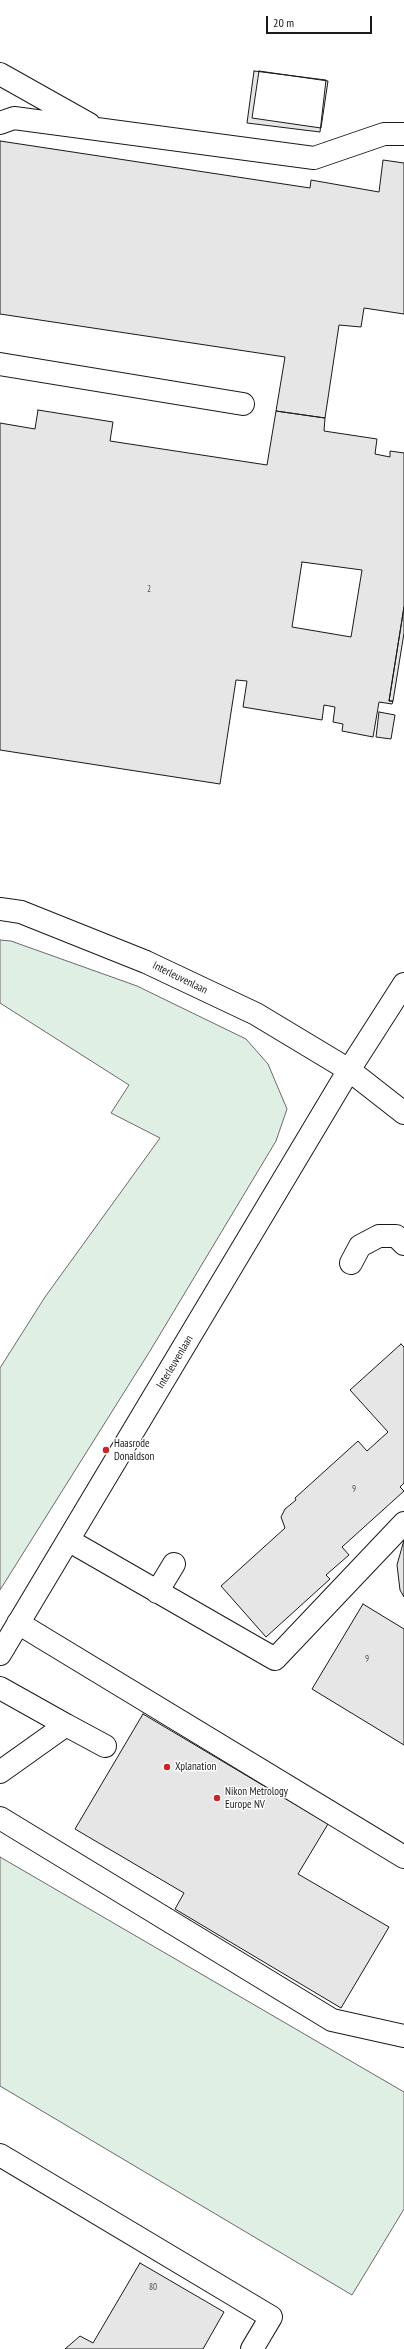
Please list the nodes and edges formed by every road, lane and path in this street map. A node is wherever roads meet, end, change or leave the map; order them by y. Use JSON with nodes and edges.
{"nodes":[{"id":1,"x":0,"y":74,"type":"edge"},
{"id":2,"x":0,"y":123,"type":"edge"},
{"id":3,"x":98,"y":129,"type":"junction"},
{"id":4,"x":404,"y":134,"type":"edge"},
{"id":5,"x":0,"y":364,"type":"edge"},
{"id":6,"x":243,"y":404,"type":"dead end"},
{"id":7,"x":0,"y":909,"type":"edge"},
{"id":8,"x":404,"y":984,"type":"edge"},
{"id":9,"x":349,"y":1070,"type":"junction"},
{"id":10,"x":404,"y":1113,"type":"edge"},
{"id":11,"x":404,"y":1244,"type":"edge"},
{"id":12,"x":351,"y":1263,"type":"dead end"},
{"id":13,"x":404,"y":1523,"type":"edge"},
{"id":14,"x":68,"y":1540,"type":"junction"},
{"id":15,"x":174,"y":1564,"type":"dead end"},
{"id":16,"x":158,"y":1592,"type":"junction"},
{"id":17,"x":18,"y":1623,"type":"junction"},
{"id":18,"x":0,"y":1654,"type":"edge"},
{"id":19,"x":0,"y":1688,"type":"edge"},
{"id":20,"x":66,"y":1725,"type":"junction"},
{"id":21,"x":105,"y":1746,"type":"dead end"},
{"id":22,"x":0,"y":1772,"type":"edge"},
{"id":23,"x":0,"y":1818,"type":"edge"},
{"id":24,"x":404,"y":1857,"type":"edge"},
{"id":25,"x":404,"y":2036,"type":"edge"},
{"id":26,"x":0,"y":2155,"type":"edge"},
{"id":27,"x":252,"y":2349,"type":"edge"}],
"edges":[{"from":1,"to":3,"type":"street"},
{"from":2,"to":3,"type":"street"},
{"from":3,"to":4,"type":"street"},
{"from":5,"to":6,"type":"street"},
{"from":7,"to":9,"type":"street","name":"Interleuvenlaan"},
{"from":8,"to":9,"type":"street","name":"Interleuvenlaan"},
{"from":9,"to":10,"type":"street"},
{"from":9,"to":14,"type":"street","name":"Interleuvenlaan"},
{"from":11,"to":12,"type":"street"},
{"from":13,"to":16,"type":"street"},
{"from":14,"to":16,"type":"street"},
{"from":14,"to":17,"type":"street","name":"Interleuvenlaan"},
{"from":15,"to":16,"type":"street"},
{"from":17,"to":18,"type":"street","name":"Interleuvenlaan"},
{"from":17,"to":24,"type":"street"},
{"from":19,"to":20,"type":"street"},
{"from":20,"to":21,"type":"street"},
{"from":20,"to":22,"type":"street"},
{"from":23,"to":25,"type":"street"},
{"from":26,"to":27,"type":"street"}]}
